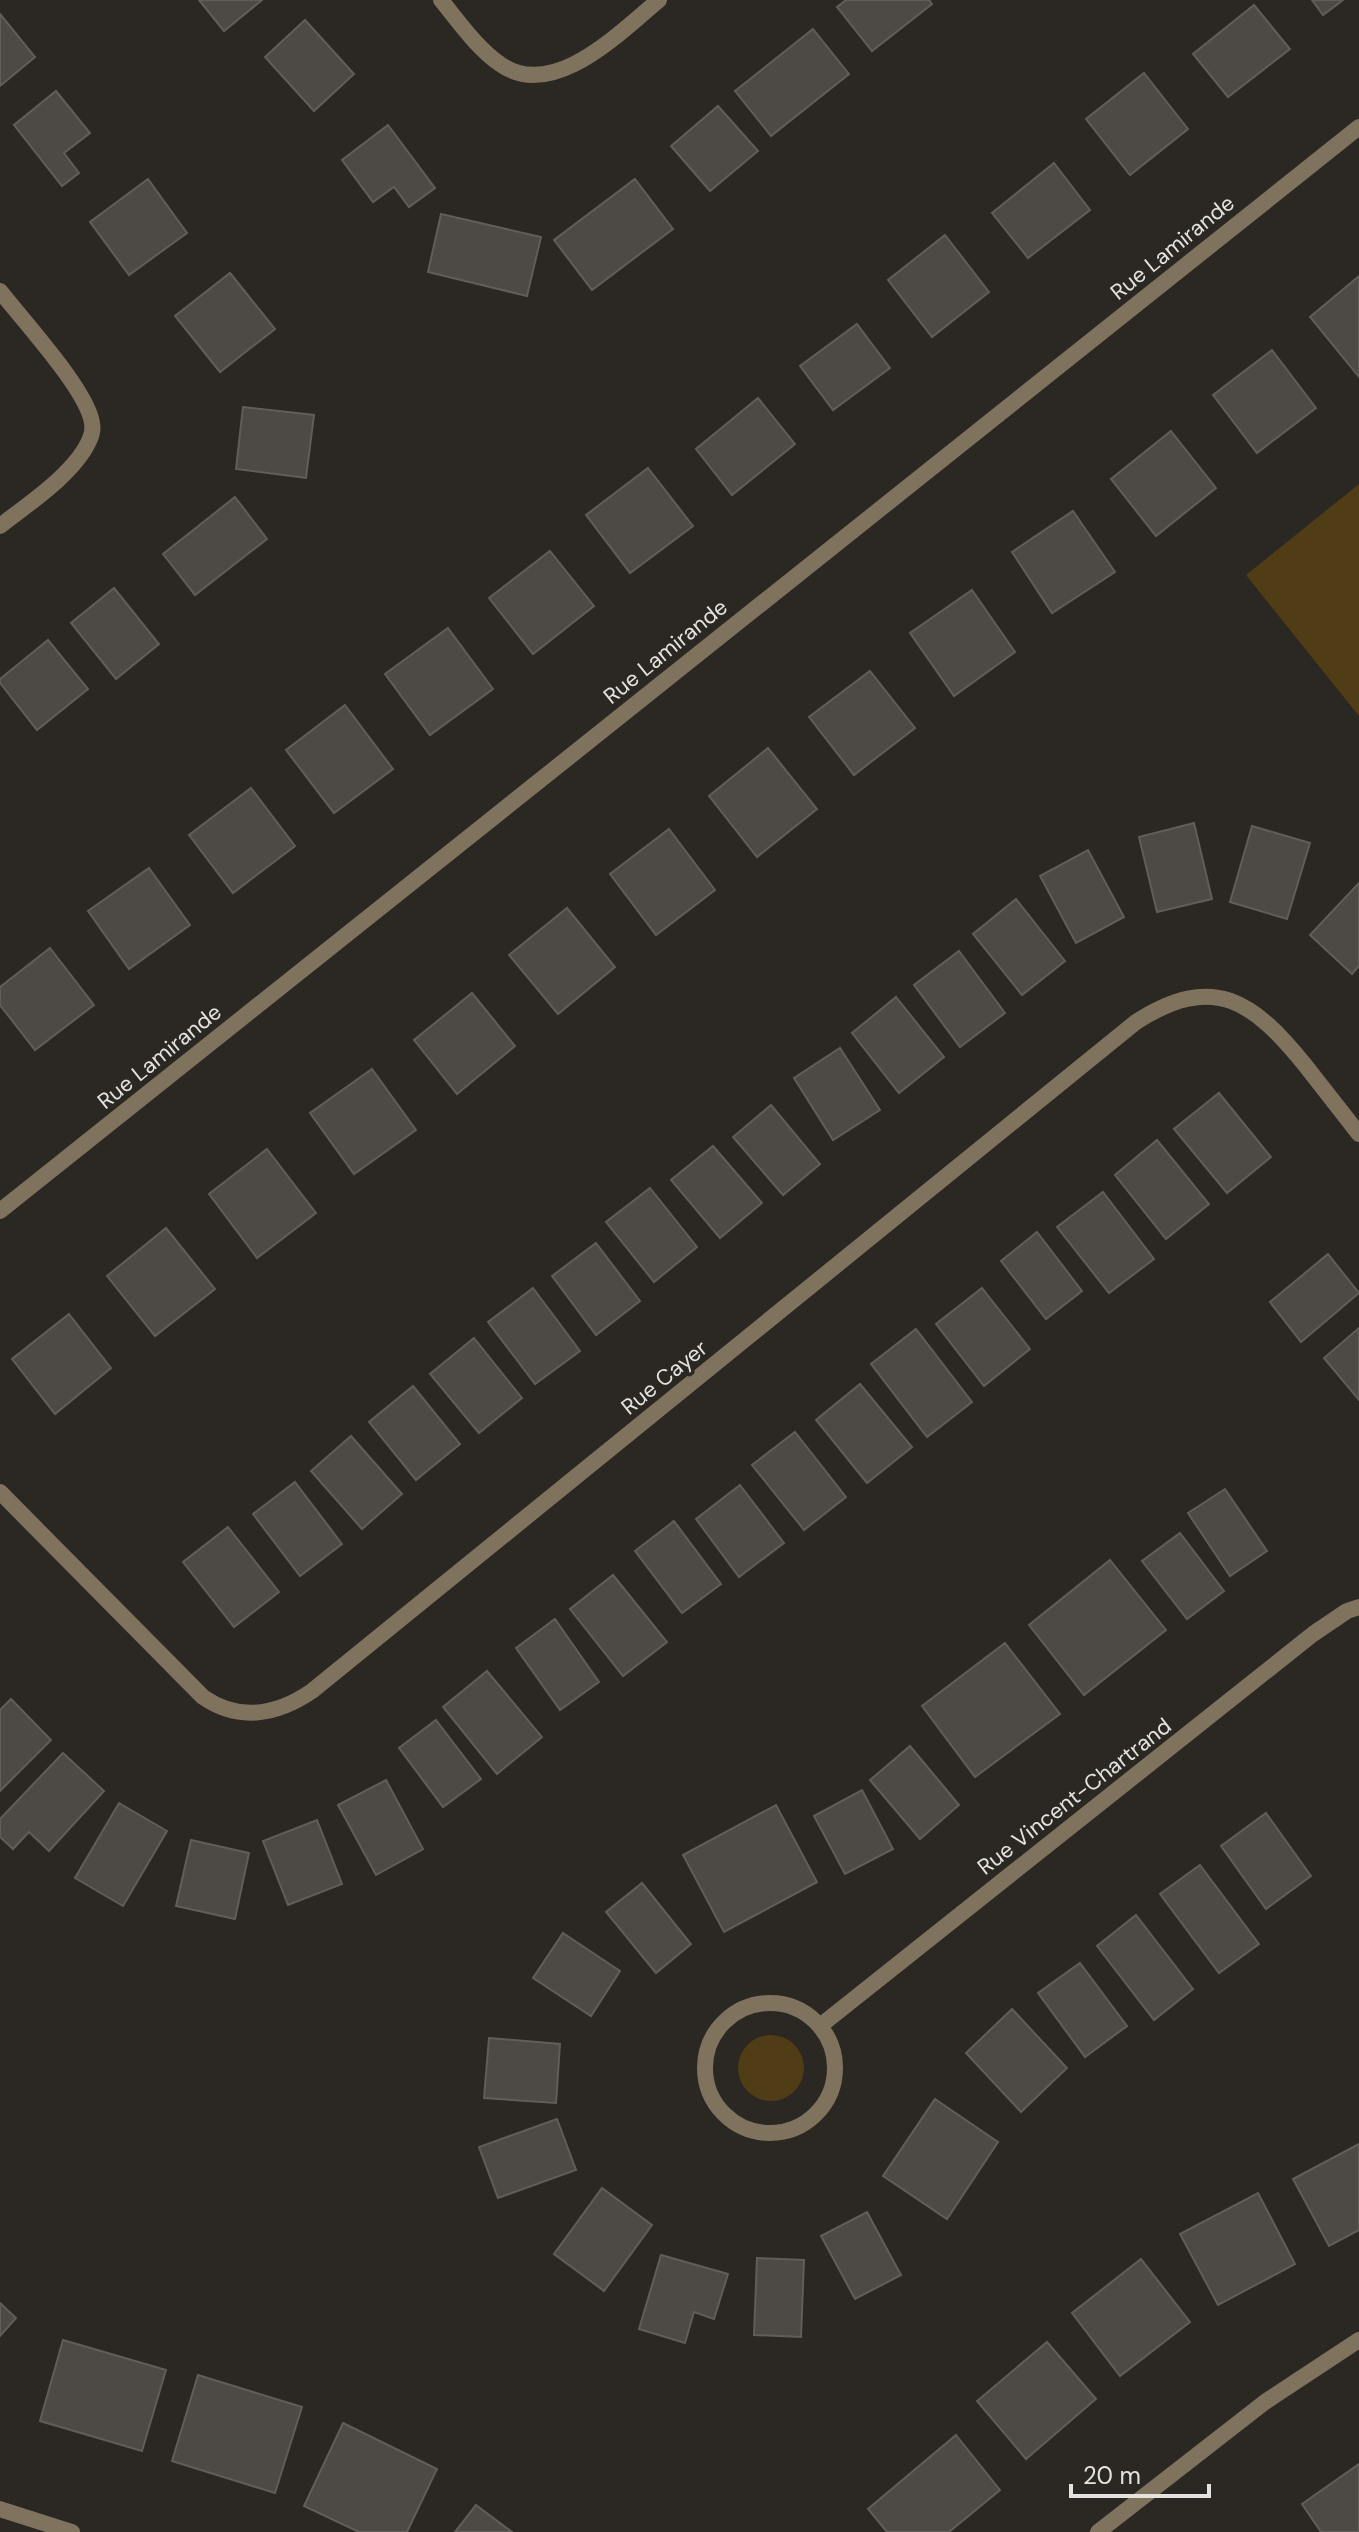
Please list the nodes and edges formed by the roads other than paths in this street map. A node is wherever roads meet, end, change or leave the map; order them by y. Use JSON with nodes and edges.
{"nodes":[{"id":1,"x":441,"y":0,"type":"edge"},
{"id":2,"x":659,"y":0,"type":"edge"},
{"id":3,"x":1359,"y":127,"type":"edge"},
{"id":4,"x":0,"y":291,"type":"edge"},
{"id":5,"x":0,"y":526,"type":"edge"},
{"id":6,"x":1359,"y":1134,"type":"edge"},
{"id":7,"x":0,"y":1211,"type":"edge"},
{"id":8,"x":0,"y":1492,"type":"edge"},
{"id":9,"x":1359,"y":1607,"type":"edge"},
{"id":10,"x":820,"y":2026,"type":"junction"},
{"id":11,"x":1359,"y":2340,"type":"edge"},
{"id":12,"x":0,"y":2509,"type":"edge"},
{"id":13,"x":72,"y":2532,"type":"edge"},
{"id":14,"x":1098,"y":2532,"type":"edge"}],
"edges":[{"from":1,"to":2,"type":"street"},
{"from":3,"to":7,"type":"street","name":"Rue Lamirande"},
{"from":4,"to":5,"type":"street"},
{"from":6,"to":8,"type":"street","name":"Rue Cayer"},
{"from":9,"to":10,"type":"street","name":"Rue Vincent-Chartrand"},
{"from":10,"to":10,"type":"street"},
{"from":11,"to":14,"type":"street"},
{"from":12,"to":13,"type":"street"}]}
